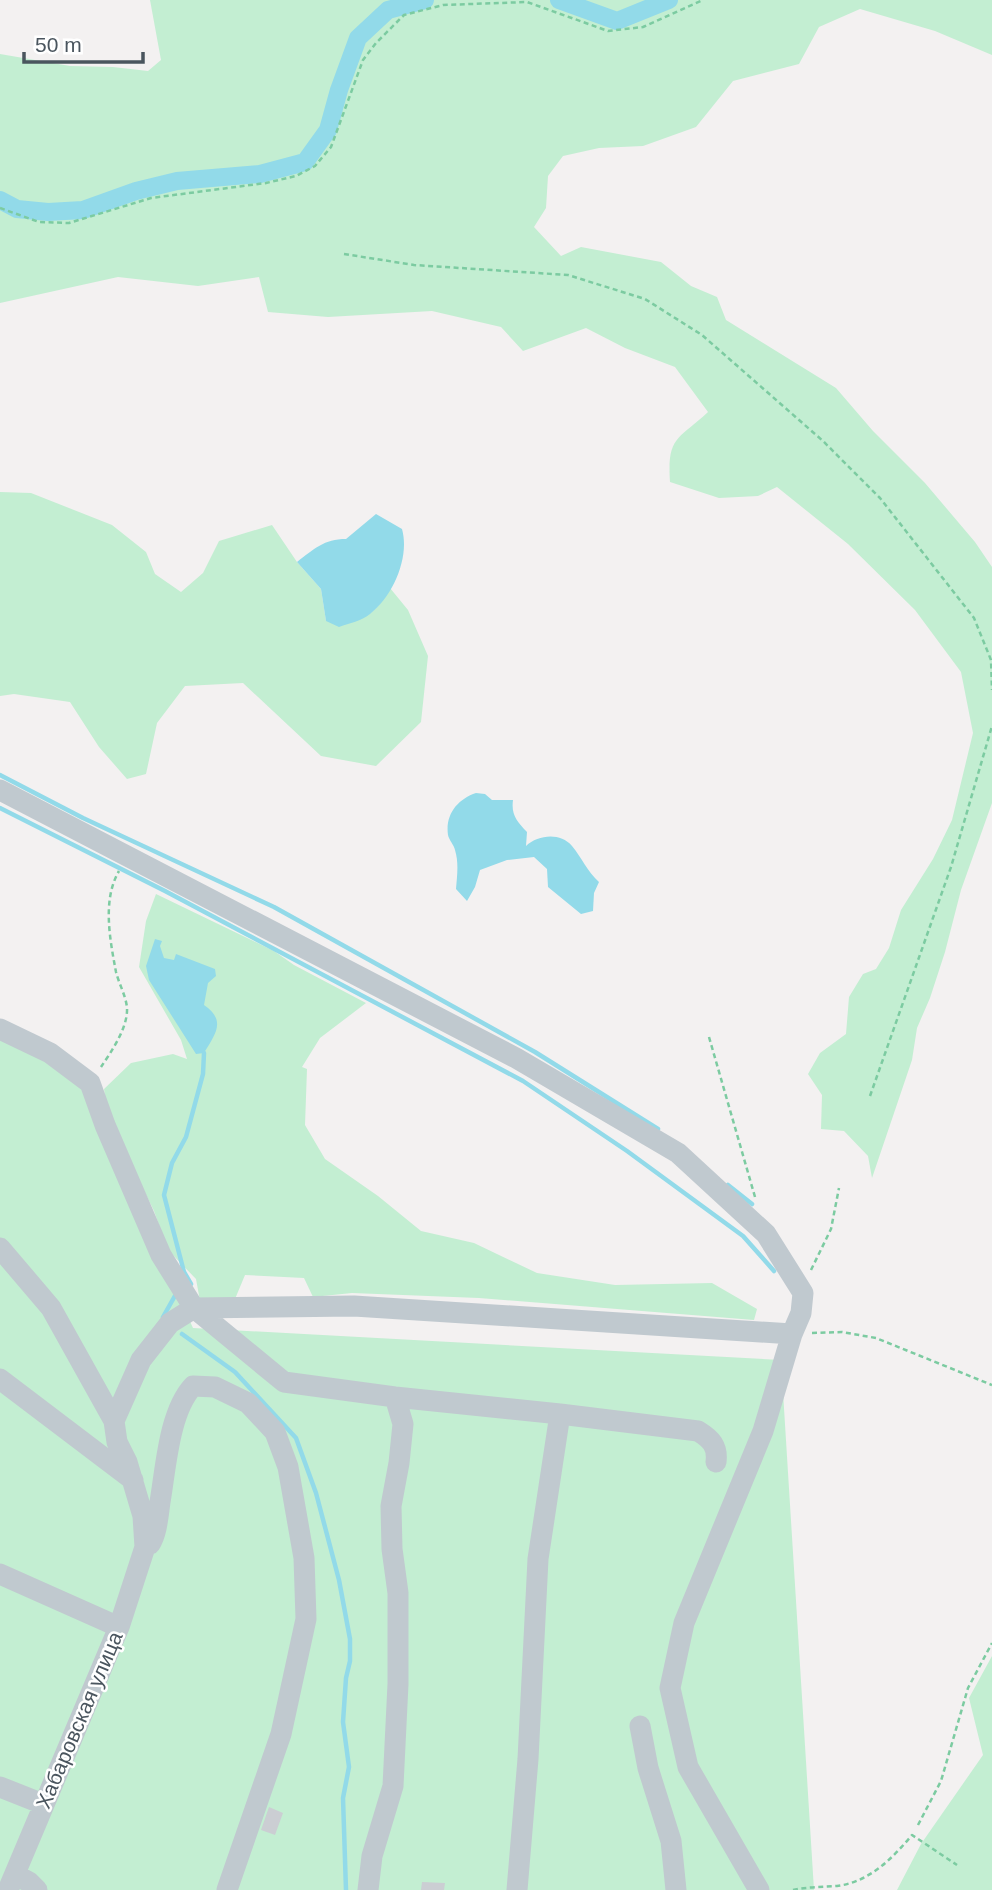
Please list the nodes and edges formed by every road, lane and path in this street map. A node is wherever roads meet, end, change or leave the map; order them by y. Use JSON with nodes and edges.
{"nodes":[{"id":1,"x":703,"y":0,"type":"edge"},
{"id":2,"x":0,"y":208,"type":"edge"},
{"id":3,"x":344,"y":254,"type":"dead end"},
{"id":4,"x":992,"y":690,"type":"edge"},
{"id":5,"x":992,"y":726,"type":"edge"},
{"id":6,"x":0,"y":790,"type":"edge"},
{"id":7,"x":128,"y":856,"type":"junction"},
{"id":8,"x":0,"y":1029,"type":"edge"},
{"id":9,"x":709,"y":1037,"type":"dead end"},
{"id":10,"x":90,"y":1083,"type":"junction"},
{"id":11,"x":870,"y":1096,"type":"dead end"},
{"id":12,"x":839,"y":1188,"type":"dead end"},
{"id":13,"x":766,"y":1234,"type":"junction"},
{"id":14,"x":0,"y":1248,"type":"edge"},
{"id":15,"x":803,"y":1293,"type":"junction"},
{"id":16,"x":194,"y":1308,"type":"junction"},
{"id":17,"x":792,"y":1334,"type":"junction"},
{"id":18,"x":0,"y":1379,"type":"edge"},
{"id":19,"x":992,"y":1385,"type":"edge"},
{"id":20,"x":395,"y":1397,"type":"junction"},
{"id":21,"x":561,"y":1414,"type":"junction"},
{"id":22,"x":114,"y":1421,"type":"junction"},
{"id":23,"x":716,"y":1462,"type":"dead end"},
{"id":24,"x":133,"y":1480,"type":"junction"},
{"id":25,"x":145,"y":1548,"type":"junction"},
{"id":26,"x":0,"y":1574,"type":"edge"},
{"id":27,"x":119,"y":1627,"type":"junction"},
{"id":28,"x":992,"y":1643,"type":"edge"},
{"id":29,"x":640,"y":1726,"type":"dead end"},
{"id":30,"x":0,"y":1787,"type":"edge"},
{"id":31,"x":43,"y":1804,"type":"junction"},
{"id":32,"x":918,"y":1825,"type":"dead end"},
{"id":33,"x":957,"y":1865,"type":"dead end"},
{"id":34,"x":12,"y":1882,"type":"edge"},
{"id":35,"x":37,"y":1890,"type":"edge"},
{"id":36,"x":227,"y":1890,"type":"edge"},
{"id":37,"x":368,"y":1890,"type":"edge"},
{"id":38,"x":517,"y":1890,"type":"edge"},
{"id":39,"x":676,"y":1890,"type":"edge"},
{"id":40,"x":759,"y":1890,"type":"edge"},
{"id":41,"x":793,"y":1890,"type":"edge"}],
"edges":[{"from":1,"to":2,"type":"path"},
{"from":3,"to":4,"type":"path"},
{"from":5,"to":11,"type":"path"},
{"from":6,"to":7,"type":"street"},
{"from":7,"to":10,"type":"path"},
{"from":7,"to":13,"type":"street"},
{"from":8,"to":10,"type":"street"},
{"from":9,"to":13,"type":"path"},
{"from":10,"to":16,"type":"street"},
{"from":12,"to":15,"type":"path"},
{"from":13,"to":15,"type":"street"},
{"from":14,"to":22,"type":"street"},
{"from":15,"to":17,"type":"street"},
{"from":16,"to":17,"type":"street"},
{"from":16,"to":20,"type":"street"},
{"from":16,"to":22,"type":"street"},
{"from":17,"to":19,"type":"path"},
{"from":17,"to":40,"type":"street"},
{"from":18,"to":24,"type":"street"},
{"from":20,"to":21,"type":"street"},
{"from":20,"to":37,"type":"street"},
{"from":21,"to":23,"type":"street"},
{"from":21,"to":38,"type":"street"},
{"from":22,"to":24,"type":"street"},
{"from":24,"to":25,"type":"street"},
{"from":25,"to":27,"type":"street","name":"Хабаровская улица"},
{"from":25,"to":36,"type":"street","name":"Хабаровская улица"},
{"from":26,"to":27,"type":"street"},
{"from":27,"to":31,"type":"street","name":"Хабаровская улица"},
{"from":28,"to":32,"type":"path"},
{"from":29,"to":39,"type":"street"},
{"from":30,"to":31,"type":"street"},
{"from":31,"to":34,"type":"street","name":"Хабаровская улица"},
{"from":33,"to":41,"type":"path"},
{"from":34,"to":35,"type":"street"}]}
